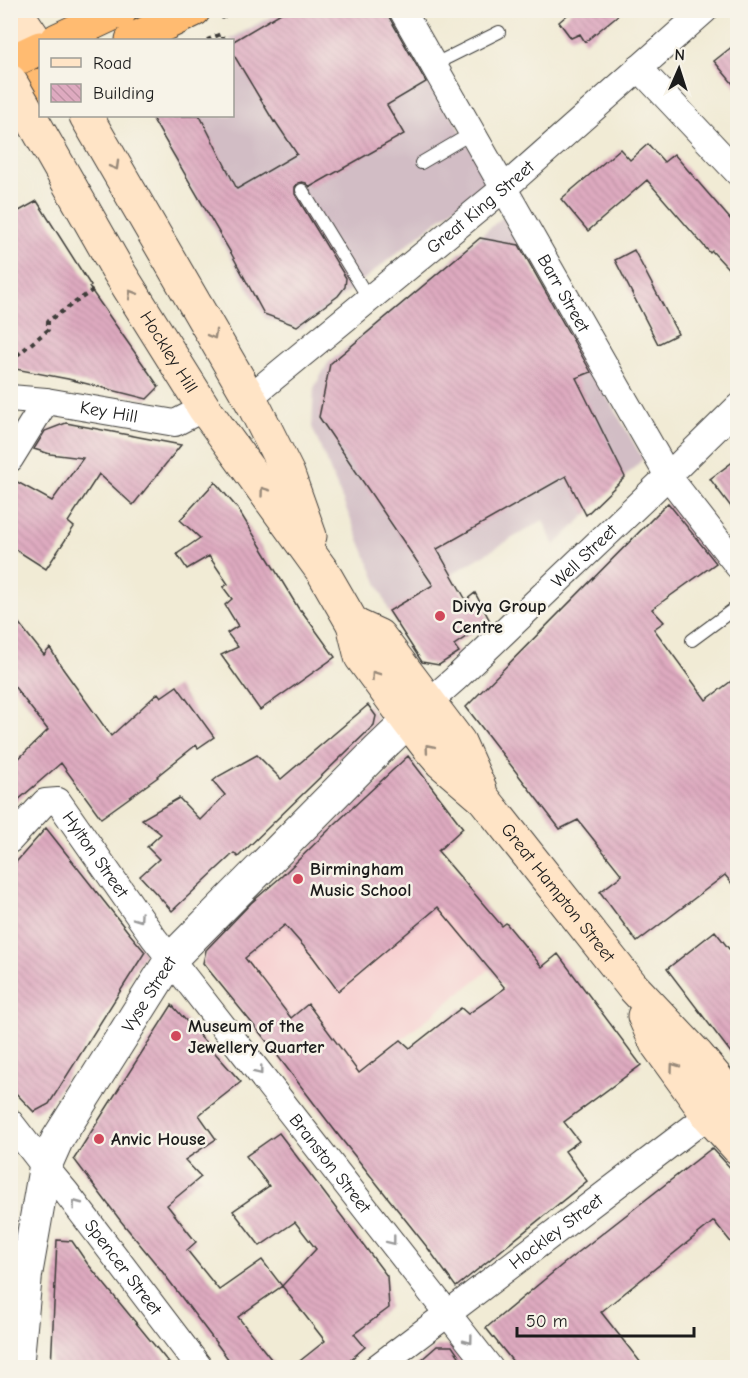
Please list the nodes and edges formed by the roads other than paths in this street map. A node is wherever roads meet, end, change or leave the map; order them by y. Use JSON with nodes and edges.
{"nodes":[{"id":1,"x":121,"y":10,"type":"edge"},
{"id":2,"x":194,"y":10,"type":"edge"},
{"id":3,"x":402,"y":10,"type":"edge"},
{"id":4,"x":705,"y":10,"type":"edge"},
{"id":5,"x":39,"y":30,"type":"edge"},
{"id":6,"x":499,"y":32,"type":"dead end"},
{"id":7,"x":134,"y":39,"type":"edge"},
{"id":8,"x":10,"y":62,"type":"edge"},
{"id":9,"x":433,"y":65,"type":"junction"},
{"id":10,"x":639,"y":68,"type":"junction"},
{"id":11,"x":10,"y":81,"type":"edge"},
{"id":12,"x":39,"y":86,"type":"edge"},
{"id":13,"x":18,"y":107,"type":"edge"},
{"id":14,"x":87,"y":117,"type":"edge"},
{"id":15,"x":472,"y":133,"type":"junction"},
{"id":16,"x":420,"y":163,"type":"dead end"},
{"id":17,"x":738,"y":173,"type":"edge"},
{"id":18,"x":504,"y":189,"type":"junction"},
{"id":19,"x":302,"y":190,"type":"dead end"},
{"id":20,"x":369,"y":299,"type":"junction"},
{"id":21,"x":10,"y":398,"type":"edge"},
{"id":22,"x":249,"y":398,"type":"junction"},
{"id":23,"x":46,"y":401,"type":"junction"},
{"id":24,"x":204,"y":408,"type":"junction"},
{"id":25,"x":738,"y":408,"type":"edge"},
{"id":26,"x":10,"y":459,"type":"edge"},
{"id":27,"x":668,"y":476,"type":"junction"},
{"id":28,"x":738,"y":566,"type":"edge"},
{"id":29,"x":323,"y":572,"type":"junction"},
{"id":30,"x":738,"y":606,"type":"edge"},
{"id":31,"x":692,"y":640,"type":"dead end"},
{"id":32,"x":418,"y":712,"type":"junction"},
{"id":33,"x":10,"y":840,"type":"edge"},
{"id":34,"x":171,"y":958,"type":"junction"},
{"id":35,"x":729,"y":1103,"type":"edge"},
{"id":36,"x":10,"y":1122,"type":"edge"},
{"id":37,"x":738,"y":1148,"type":"edge"},
{"id":38,"x":45,"y":1167,"type":"junction"},
{"id":39,"x":448,"y":1312,"type":"junction"},
{"id":40,"x":17,"y":1368,"type":"edge"},
{"id":41,"x":200,"y":1368,"type":"edge"},
{"id":42,"x":376,"y":1368,"type":"edge"},
{"id":43,"x":490,"y":1368,"type":"edge"}],
"edges":[{"from":1,"to":5,"type":"highway"},
{"from":2,"to":7,"type":"highway"},
{"from":3,"to":9,"type":"street","name":"Barr Street"},
{"from":4,"to":10,"type":"street","name":"Great King Street"},
{"from":5,"to":8,"type":"highway"},
{"from":6,"to":9,"type":"lane"},
{"from":9,"to":15,"type":"street","name":"Barr Street"},
{"from":10,"to":17,"type":"street"},
{"from":10,"to":18,"type":"street","name":"Great King Street"},
{"from":11,"to":13,"type":"main road","name":"Hockley Hill","bridge":true},
{"from":12,"to":13,"type":"highway"},
{"from":24,"to":13,"type":"main road","name":"Hockley Hill","one_way":true},
{"from":14,"to":22,"type":"main road","name":"Hockley Hill","one_way":true},
{"from":15,"to":16,"type":"lane"},
{"from":15,"to":18,"type":"street","name":"Barr Street"},
{"from":18,"to":20,"type":"street","name":"Great King Street"},
{"from":18,"to":27,"type":"street","name":"Barr Street"},
{"from":19,"to":20,"type":"lane"},
{"from":20,"to":22,"type":"street","name":"Great King Street"},
{"from":21,"to":23,"type":"street","name":"Key Hill"},
{"from":22,"to":29,"type":"main road","name":"Hockley Hill"},
{"from":23,"to":24,"type":"street","name":"Key Hill"},
{"from":23,"to":26,"type":"street"},
{"from":29,"to":24,"type":"main road","name":"Hockley Hill","one_way":true},
{"from":25,"to":27,"type":"street","name":"Well Street"},
{"from":27,"to":28,"type":"street","name":"Barr Street"},
{"from":27,"to":32,"type":"street","name":"Well Street"},
{"from":29,"to":32,"type":"main road","name":"Hockley Hill"},
{"from":30,"to":31,"type":"lane"},
{"from":32,"to":34,"type":"street","name":"Vyse Street"},
{"from":32,"to":35,"type":"main road","name":"Great Hampton Street"},
{"from":33,"to":34,"type":"street","name":"Hylton Street","one_way":true},
{"from":34,"to":38,"type":"street","name":"Vyse Street"},
{"from":34,"to":39,"type":"street","name":"Branston Street","one_way":true},
{"from":35,"to":37,"type":"main road","name":"Great Hampton Street"},
{"from":35,"to":39,"type":"street","name":"Hockley Street"},
{"from":36,"to":38,"type":"street"},
{"from":38,"to":40,"type":"street","name":"Vyse Street"},
{"from":41,"to":38,"type":"street","name":"Spencer Street","one_way":true},
{"from":39,"to":42,"type":"street","name":"Hockley Street"},
{"from":39,"to":43,"type":"street","name":"Branston Street","one_way":true}]}
